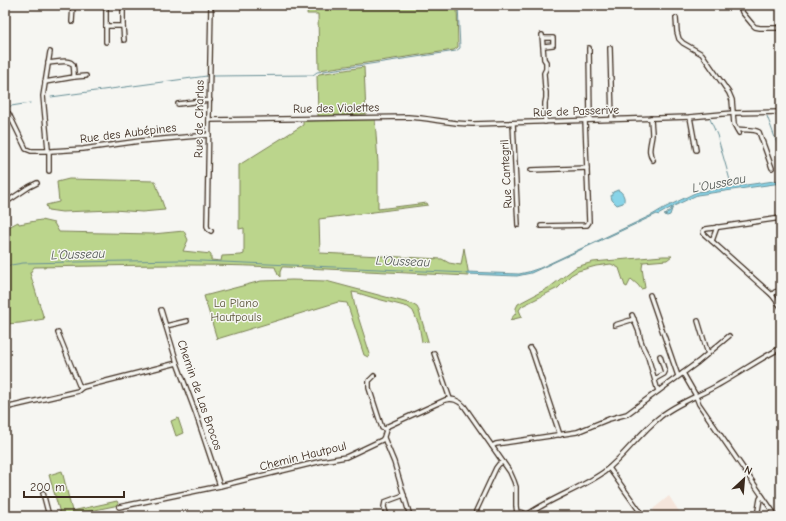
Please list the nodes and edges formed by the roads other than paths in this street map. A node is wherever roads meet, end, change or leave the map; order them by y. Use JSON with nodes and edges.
{"nodes":[{"id":1,"x":73,"y":5,"type":"edge"},
{"id":2,"x":106,"y":5,"type":"edge"},
{"id":3,"x":122,"y":5,"type":"edge"},
{"id":4,"x":211,"y":5,"type":"edge"},
{"id":5,"x":740,"y":5,"type":"edge"},
{"id":6,"x":676,"y":18,"type":"dead end"},
{"id":7,"x":72,"y":22,"type":"dead end"},
{"id":8,"x":106,"y":26,"type":"junction"},
{"id":9,"x":123,"y":26,"type":"junction"},
{"id":10,"x":781,"y":28,"type":"edge"},
{"id":11,"x":124,"y":40,"type":"dead end"},
{"id":12,"x":106,"y":42,"type":"dead end"},
{"id":13,"x":544,"y":46,"type":"junction"},
{"id":14,"x":589,"y":48,"type":"dead end"},
{"id":15,"x":610,"y":48,"type":"dead end"},
{"id":16,"x":50,"y":52,"type":"dead end"},
{"id":17,"x":48,"y":63,"type":"junction"},
{"id":18,"x":86,"y":76,"type":"dead end"},
{"id":19,"x":74,"y":78,"type":"junction"},
{"id":20,"x":45,"y":82,"type":"junction"},
{"id":21,"x":210,"y":100,"type":"junction"},
{"id":22,"x":178,"y":104,"type":"dead end"},
{"id":23,"x":5,"y":111,"type":"edge"},
{"id":24,"x":781,"y":112,"type":"edge"},
{"id":25,"x":733,"y":113,"type":"junction"},
{"id":26,"x":690,"y":117,"type":"junction"},
{"id":27,"x":651,"y":118,"type":"junction"},
{"id":28,"x":612,"y":119,"type":"junction"},
{"id":29,"x":209,"y":120,"type":"junction"},
{"id":30,"x":584,"y":120,"type":"junction"},
{"id":31,"x":590,"y":120,"type":"junction"},
{"id":32,"x":545,"y":122,"type":"junction"},
{"id":33,"x":513,"y":123,"type":"junction"},
{"id":34,"x":463,"y":124,"type":"joint"},
{"id":35,"x":208,"y":135,"type":"junction"},
{"id":36,"x":696,"y":150,"type":"dead end"},
{"id":37,"x":49,"y":151,"type":"junction"},
{"id":38,"x":653,"y":160,"type":"dead end"},
{"id":39,"x":587,"y":168,"type":"junction"},
{"id":40,"x":772,"y":168,"type":"dead end"},
{"id":41,"x":531,"y":170,"type":"dead end"},
{"id":42,"x":48,"y":171,"type":"dead end"},
{"id":43,"x":37,"y":183,"type":"dead end"},
{"id":44,"x":5,"y":203,"type":"edge"},
{"id":45,"x":781,"y":218,"type":"edge"},
{"id":46,"x":518,"y":225,"type":"dead end"},
{"id":47,"x":541,"y":226,"type":"dead end"},
{"id":48,"x":717,"y":227,"type":"junction"},
{"id":49,"x":211,"y":231,"type":"dead end"},
{"id":50,"x":712,"y":241,"type":"junction"},
{"id":51,"x":781,"y":290,"type":"edge"},
{"id":52,"x":650,"y":295,"type":"dead end"},
{"id":53,"x":772,"y":295,"type":"junction"},
{"id":54,"x":781,"y":307,"type":"edge"},
{"id":55,"x":161,"y":310,"type":"dead end"},
{"id":56,"x":187,"y":321,"type":"dead end"},
{"id":57,"x":698,"y":321,"type":"dead end"},
{"id":58,"x":615,"y":325,"type":"dead end"},
{"id":59,"x":166,"y":326,"type":"junction"},
{"id":60,"x":58,"y":333,"type":"dead end"},
{"id":61,"x":729,"y":336,"type":"dead end"},
{"id":62,"x":530,"y":348,"type":"dead end"},
{"id":63,"x":781,"y":348,"type":"edge"},
{"id":64,"x":434,"y":353,"type":"dead end"},
{"id":65,"x":708,"y":354,"type":"junction"},
{"id":66,"x":660,"y":356,"type":"dead end"},
{"id":67,"x":178,"y":363,"type":"junction"},
{"id":68,"x":683,"y":373,"type":"junction"},
{"id":69,"x":374,"y":376,"type":"dead end"},
{"id":70,"x":678,"y":376,"type":"junction"},
{"id":71,"x":655,"y":379,"type":"junction"},
{"id":72,"x":83,"y":387,"type":"junction"},
{"id":73,"x":658,"y":391,"type":"junction"},
{"id":74,"x":695,"y":397,"type":"junction"},
{"id":75,"x":450,"y":399,"type":"junction"},
{"id":76,"x":5,"y":408,"type":"edge"},
{"id":77,"x":385,"y":429,"type":"junction"},
{"id":78,"x":560,"y":435,"type":"junction"},
{"id":79,"x":384,"y":438,"type":"junction"},
{"id":80,"x":492,"y":446,"type":"junction"},
{"id":81,"x":503,"y":462,"type":"junction"},
{"id":82,"x":609,"y":468,"type":"junction"},
{"id":83,"x":220,"y":486,"type":"junction"},
{"id":84,"x":43,"y":493,"type":"dead end"},
{"id":85,"x":404,"y":495,"type":"junction"},
{"id":86,"x":762,"y":496,"type":"junction"},
{"id":87,"x":119,"y":507,"type":"dead end"},
{"id":88,"x":476,"y":511,"type":"dead end"},
{"id":89,"x":516,"y":514,"type":"edge"},
{"id":90,"x":527,"y":515,"type":"edge"},
{"id":91,"x":42,"y":516,"type":"edge"},
{"id":92,"x":387,"y":516,"type":"edge"},
{"id":93,"x":410,"y":516,"type":"edge"},
{"id":94,"x":643,"y":516,"type":"edge"},
{"id":95,"x":757,"y":516,"type":"edge"},
{"id":96,"x":776,"y":516,"type":"edge"}],
"edges":[{"from":1,"to":7,"type":"street"},
{"from":2,"to":8,"type":"street"},
{"from":3,"to":9,"type":"street"},
{"from":4,"to":21,"type":"street","name":"Rue de Charlas"},
{"from":5,"to":10,"type":"street"},
{"from":6,"to":25,"type":"street"},
{"from":8,"to":9,"type":"street"},
{"from":8,"to":12,"type":"street"},
{"from":9,"to":11,"type":"street"},
{"from":13,"to":13,"type":"street"},
{"from":13,"to":32,"type":"street"},
{"from":14,"to":31,"type":"street"},
{"from":15,"to":28,"type":"street"},
{"from":16,"to":17,"type":"street"},
{"from":17,"to":19,"type":"street"},
{"from":17,"to":20,"type":"street"},
{"from":18,"to":19,"type":"street"},
{"from":19,"to":20,"type":"street"},
{"from":20,"to":37,"type":"street"},
{"from":21,"to":22,"type":"street"},
{"from":21,"to":29,"type":"street","name":"Rue de Charlas"},
{"from":23,"to":37,"type":"street","name":"Rue des Aubépines"},
{"from":24,"to":25,"type":"street","name":"Rue de Passerive"},
{"from":25,"to":26,"type":"street","name":"Rue de Passerive"},
{"from":25,"to":40,"type":"street"},
{"from":26,"to":27,"type":"street","name":"Rue de Passerive"},
{"from":26,"to":36,"type":"street"},
{"from":27,"to":28,"type":"street","name":"Rue de Passerive"},
{"from":27,"to":38,"type":"street"},
{"from":28,"to":31,"type":"street","name":"Rue de Passerive"},
{"from":29,"to":34,"type":"street","name":"Rue des Violettes"},
{"from":29,"to":35,"type":"street","name":"Rue de Charlas"},
{"from":30,"to":31,"type":"street","name":"Rue de Passerive"},
{"from":30,"to":32,"type":"street","name":"Rue de Passerive"},
{"from":30,"to":39,"type":"street"},
{"from":32,"to":33,"type":"street","name":"Rue de Passerive"},
{"from":33,"to":34,"type":"street","name":"Rue de Passerive"},
{"from":33,"to":46,"type":"street","name":"Rue Cantegril"},
{"from":35,"to":37,"type":"street","name":"Rue des Aubépines"},
{"from":35,"to":49,"type":"street","name":"Rue de Charlas"},
{"from":37,"to":42,"type":"street"},
{"from":39,"to":41,"type":"street"},
{"from":39,"to":47,"type":"street"},
{"from":43,"to":44,"type":"street"},
{"from":45,"to":48,"type":"street"},
{"from":48,"to":50,"type":"street"},
{"from":48,"to":50,"type":"street"},
{"from":50,"to":53,"type":"street"},
{"from":51,"to":53,"type":"street"},
{"from":52,"to":70,"type":"street"},
{"from":53,"to":54,"type":"street"},
{"from":55,"to":59,"type":"street","name":"Chemin de Las Brocos"},
{"from":56,"to":59,"type":"street"},
{"from":57,"to":65,"type":"street"},
{"from":58,"to":71,"type":"street"},
{"from":59,"to":67,"type":"street","name":"Chemin de Las Brocos"},
{"from":60,"to":72,"type":"street"},
{"from":61,"to":65,"type":"street"},
{"from":62,"to":78,"type":"street"},
{"from":63,"to":74,"type":"street"},
{"from":64,"to":75,"type":"street"},
{"from":65,"to":68,"type":"street"},
{"from":66,"to":71,"type":"street"},
{"from":67,"to":72,"type":"street"},
{"from":67,"to":83,"type":"street","name":"Chemin de Las Brocos"},
{"from":68,"to":70,"type":"street"},
{"from":68,"to":74,"type":"street"},
{"from":69,"to":77,"type":"street"},
{"from":70,"to":73,"type":"street"},
{"from":71,"to":73,"type":"street"},
{"from":72,"to":76,"type":"street"},
{"from":73,"to":78,"type":"street"},
{"from":74,"to":82,"type":"street"},
{"from":74,"to":86,"type":"street"},
{"from":75,"to":77,"type":"street"},
{"from":75,"to":80,"type":"street"},
{"from":77,"to":79,"type":"street"},
{"from":78,"to":80,"type":"street"},
{"from":79,"to":83,"type":"street","name":"Chemin Hautpoul"},
{"from":79,"to":85,"type":"street"},
{"from":80,"to":81,"type":"street"},
{"from":81,"to":88,"type":"street"},
{"from":81,"to":89,"type":"street"},
{"from":82,"to":90,"type":"street"},
{"from":82,"to":94,"type":"street"},
{"from":83,"to":87,"type":"street","name":"Chemin Hautpoul"},
{"from":84,"to":91,"type":"street"},
{"from":85,"to":92,"type":"street"},
{"from":85,"to":93,"type":"street"},
{"from":86,"to":95,"type":"street"},
{"from":86,"to":96,"type":"street"},
{"from":89,"to":90,"type":"street"}]}
